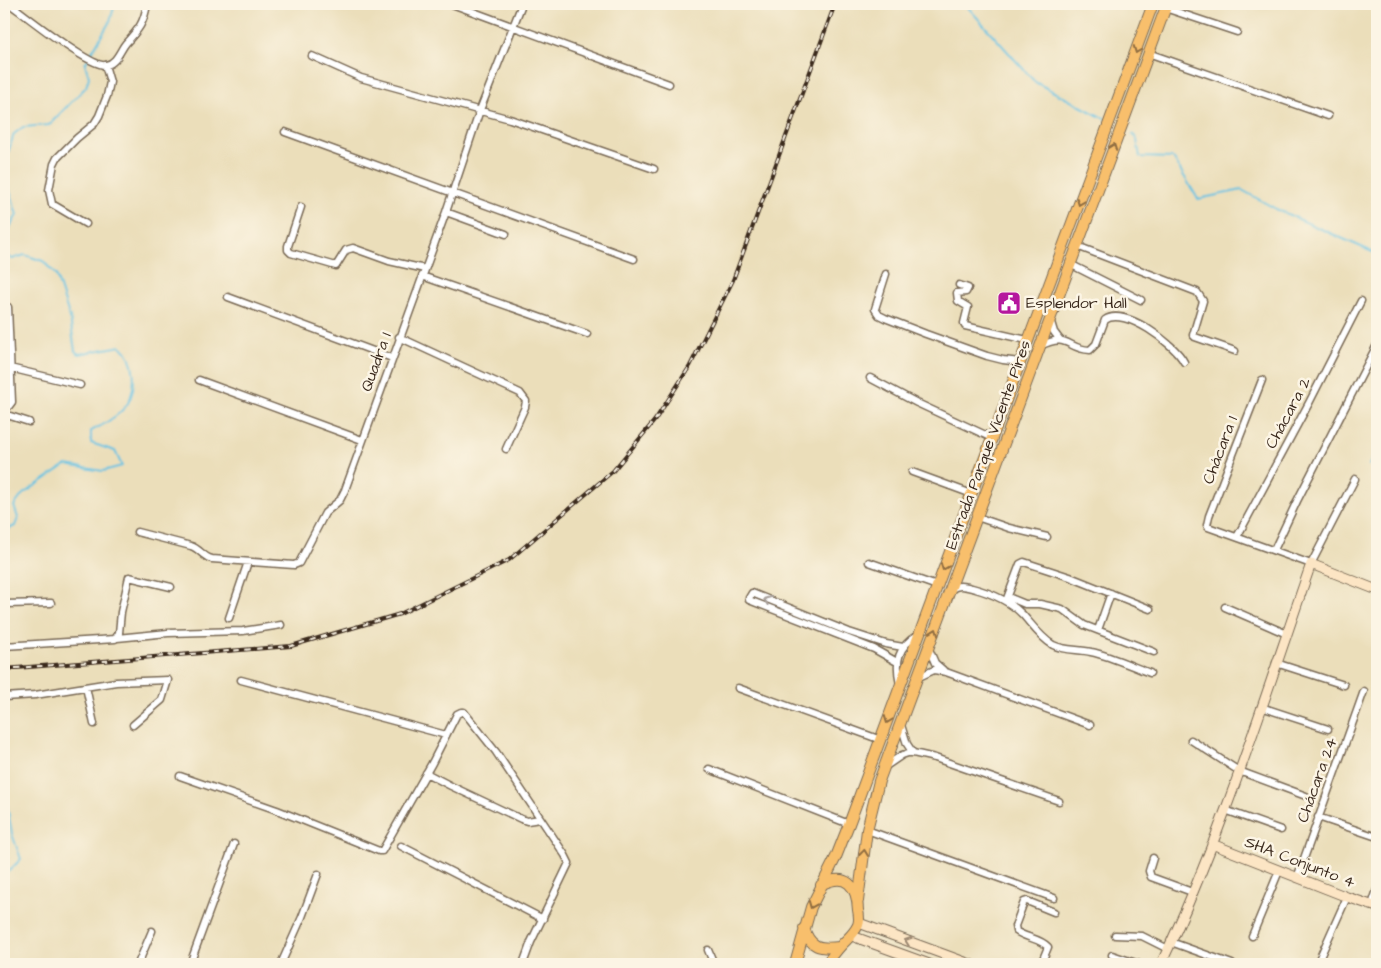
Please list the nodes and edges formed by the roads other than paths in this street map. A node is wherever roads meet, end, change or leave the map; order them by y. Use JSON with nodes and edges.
{"nodes":[{"id":1,"x":10,"y":4,"type":"edge"},
{"id":2,"x":147,"y":4,"type":"edge"},
{"id":3,"x":452,"y":4,"type":"edge"},
{"id":4,"x":522,"y":4,"type":"edge"},
{"id":5,"x":1153,"y":4,"type":"edge"},
{"id":6,"x":1166,"y":6,"type":"edge"},
{"id":7,"x":1159,"y":24,"type":"junction"},
{"id":8,"x":513,"y":26,"type":"junction"},
{"id":9,"x":1237,"y":32,"type":"dead end"},
{"id":10,"x":1148,"y":52,"type":"junction"},
{"id":11,"x":312,"y":56,"type":"dead end"},
{"id":12,"x":102,"y":65,"type":"junction"},
{"id":13,"x":668,"y":84,"type":"dead end"},
{"id":14,"x":480,"y":110,"type":"junction"},
{"id":15,"x":1328,"y":116,"type":"dead end"},
{"id":16,"x":285,"y":132,"type":"dead end"},
{"id":17,"x":654,"y":169,"type":"dead end"},
{"id":18,"x":453,"y":192,"type":"junction"},
{"id":19,"x":301,"y":207,"type":"dead end"},
{"id":20,"x":446,"y":212,"type":"junction"},
{"id":21,"x":86,"y":224,"type":"dead end"},
{"id":22,"x":506,"y":234,"type":"dead end"},
{"id":23,"x":1077,"y":246,"type":"junction"},
{"id":24,"x":634,"y":259,"type":"dead end"},
{"id":25,"x":1070,"y":264,"type":"junction"},
{"id":26,"x":423,"y":272,"type":"junction"},
{"id":27,"x":886,"y":274,"type":"dead end"},
{"id":28,"x":959,"y":285,"type":"dead end"},
{"id":29,"x":228,"y":297,"type":"dead end"},
{"id":30,"x":1141,"y":300,"type":"dead end"},
{"id":31,"x":1361,"y":301,"type":"dead end"},
{"id":32,"x":8,"y":307,"type":"dead end"},
{"id":33,"x":1050,"y":320,"type":"junction"},
{"id":34,"x":587,"y":334,"type":"dead end"},
{"id":35,"x":399,"y":337,"type":"junction"},
{"id":36,"x":1027,"y":340,"type":"junction"},
{"id":37,"x":1060,"y":340,"type":"junction"},
{"id":38,"x":1377,"y":345,"type":"edge"},
{"id":39,"x":1040,"y":346,"type":"junction"},
{"id":40,"x":1235,"y":351,"type":"dead end"},
{"id":41,"x":392,"y":358,"type":"junction"},
{"id":42,"x":1020,"y":362,"type":"junction"},
{"id":43,"x":1184,"y":362,"type":"dead end"},
{"id":44,"x":10,"y":368,"type":"junction"},
{"id":45,"x":870,"y":378,"type":"dead end"},
{"id":46,"x":199,"y":380,"type":"dead end"},
{"id":47,"x":1262,"y":380,"type":"dead end"},
{"id":48,"x":80,"y":385,"type":"dead end"},
{"id":49,"x":4,"y":406,"type":"edge"},
{"id":50,"x":4,"y":414,"type":"edge"},
{"id":51,"x":29,"y":422,"type":"dead end"},
{"id":52,"x":992,"y":438,"type":"junction"},
{"id":53,"x":362,"y":440,"type":"junction"},
{"id":54,"x":506,"y":448,"type":"dead end"},
{"id":55,"x":912,"y":472,"type":"dead end"},
{"id":56,"x":1355,"y":479,"type":"dead end"},
{"id":57,"x":987,"y":490,"type":"junction"},
{"id":58,"x":972,"y":494,"type":"junction"},
{"id":59,"x":981,"y":505,"type":"junction"},
{"id":60,"x":977,"y":517,"type":"junction"},
{"id":61,"x":138,"y":532,"type":"dead end"},
{"id":62,"x":1047,"y":537,"type":"dead end"},
{"id":63,"x":1237,"y":537,"type":"junction"},
{"id":64,"x":1274,"y":550,"type":"junction"},
{"id":65,"x":248,"y":562,"type":"junction"},
{"id":66,"x":870,"y":562,"type":"dead end"},
{"id":67,"x":1311,"y":564,"type":"junction"},
{"id":68,"x":956,"y":571,"type":"junction"},
{"id":69,"x":937,"y":586,"type":"junction"},
{"id":70,"x":171,"y":587,"type":"dead end"},
{"id":71,"x":967,"y":587,"type":"junction"},
{"id":72,"x":951,"y":590,"type":"junction"},
{"id":73,"x":1377,"y":590,"type":"edge"},
{"id":74,"x":1111,"y":594,"type":"junction"},
{"id":75,"x":1007,"y":599,"type":"junction"},
{"id":76,"x":51,"y":603,"type":"dead end"},
{"id":77,"x":4,"y":604,"type":"edge"},
{"id":78,"x":1225,"y":607,"type":"dead end"},
{"id":79,"x":1150,"y":609,"type":"dead end"},
{"id":80,"x":229,"y":618,"type":"dead end"},
{"id":81,"x":807,"y":620,"type":"junction"},
{"id":82,"x":280,"y":625,"type":"dead end"},
{"id":83,"x":1098,"y":630,"type":"junction"},
{"id":84,"x":920,"y":633,"type":"junction"},
{"id":85,"x":1286,"y":634,"type":"junction"},
{"id":86,"x":847,"y":635,"type":"junction"},
{"id":87,"x":117,"y":638,"type":"junction"},
{"id":88,"x":876,"y":641,"type":"junction"},
{"id":89,"x":4,"y":646,"type":"edge"},
{"id":90,"x":903,"y":647,"type":"junction"},
{"id":91,"x":929,"y":649,"type":"junction"},
{"id":92,"x":874,"y":650,"type":"junction"},
{"id":93,"x":1154,"y":652,"type":"dead end"},
{"id":94,"x":897,"y":662,"type":"junction"},
{"id":95,"x":1276,"y":663,"type":"junction"},
{"id":96,"x":946,"y":672,"type":"junction"},
{"id":97,"x":1150,"y":672,"type":"dead end"},
{"id":98,"x":918,"y":677,"type":"junction"},
{"id":99,"x":241,"y":680,"type":"dead end"},
{"id":100,"x":1344,"y":685,"type":"dead end"},
{"id":101,"x":86,"y":687,"type":"junction"},
{"id":102,"x":738,"y":688,"type":"dead end"},
{"id":103,"x":900,"y":688,"type":"junction"},
{"id":104,"x":1364,"y":691,"type":"dead end"},
{"id":105,"x":4,"y":697,"type":"edge"},
{"id":106,"x":1261,"y":707,"type":"junction"},
{"id":107,"x":94,"y":724,"type":"dead end"},
{"id":108,"x":133,"y":725,"type":"dead end"},
{"id":109,"x":901,"y":725,"type":"junction"},
{"id":110,"x":1090,"y":725,"type":"dead end"},
{"id":111,"x":1328,"y":729,"type":"dead end"},
{"id":112,"x":446,"y":735,"type":"junction"},
{"id":113,"x":880,"y":740,"type":"junction"},
{"id":114,"x":1191,"y":740,"type":"dead end"},
{"id":115,"x":913,"y":753,"type":"junction"},
{"id":116,"x":885,"y":766,"type":"junction"},
{"id":117,"x":709,"y":769,"type":"dead end"},
{"id":118,"x":1239,"y":772,"type":"junction"},
{"id":119,"x":426,"y":773,"type":"junction"},
{"id":120,"x":180,"y":776,"type":"dead end"},
{"id":121,"x":1306,"y":796,"type":"dead end"},
{"id":122,"x":1059,"y":801,"type":"dead end"},
{"id":123,"x":1225,"y":810,"type":"junction"},
{"id":124,"x":1318,"y":817,"type":"junction"},
{"id":125,"x":540,"y":819,"type":"junction"},
{"id":126,"x":849,"y":824,"type":"junction"},
{"id":127,"x":867,"y":830,"type":"junction"},
{"id":128,"x":1281,"y":830,"type":"dead end"},
{"id":129,"x":1374,"y":836,"type":"dead end"},
{"id":130,"x":234,"y":844,"type":"dead end"},
{"id":131,"x":1212,"y":844,"type":"junction"},
{"id":132,"x":401,"y":846,"type":"dead end"},
{"id":133,"x":1153,"y":858,"type":"dead end"},
{"id":134,"x":1279,"y":871,"type":"junction"},
{"id":135,"x":318,"y":874,"type":"dead end"},
{"id":136,"x":1297,"y":878,"type":"junction"},
{"id":137,"x":821,"y":884,"type":"junction"},
{"id":138,"x":1377,"y":890,"type":"edge"},
{"id":139,"x":1192,"y":892,"type":"junction"},
{"id":140,"x":1347,"y":897,"type":"junction"},
{"id":141,"x":1054,"y":898,"type":"dead end"},
{"id":142,"x":858,"y":901,"type":"junction"},
{"id":143,"x":1374,"y":906,"type":"edge"},
{"id":144,"x":1054,"y":912,"type":"dead end"},
{"id":145,"x":543,"y":919,"type":"junction"},
{"id":146,"x":859,"y":923,"type":"junction"},
{"id":147,"x":804,"y":927,"type":"junction"},
{"id":148,"x":152,"y":931,"type":"dead end"},
{"id":149,"x":1115,"y":935,"type":"dead end"},
{"id":150,"x":852,"y":936,"type":"junction"},
{"id":151,"x":1252,"y":936,"type":"dead end"},
{"id":152,"x":1170,"y":946,"type":"junction"},
{"id":153,"x":839,"y":947,"type":"junction"},
{"id":154,"x":708,"y":950,"type":"dead end"},
{"id":155,"x":1112,"y":955,"type":"dead end"},
{"id":156,"x":138,"y":964,"type":"edge"},
{"id":157,"x":190,"y":964,"type":"edge"},
{"id":158,"x":281,"y":964,"type":"edge"},
{"id":159,"x":523,"y":964,"type":"edge"},
{"id":160,"x":714,"y":964,"type":"edge"},
{"id":161,"x":795,"y":964,"type":"edge"},
{"id":162,"x":826,"y":964,"type":"edge"},
{"id":163,"x":929,"y":964,"type":"edge"},
{"id":164,"x":970,"y":964,"type":"edge"},
{"id":165,"x":1041,"y":964,"type":"edge"},
{"id":166,"x":1139,"y":964,"type":"edge"},
{"id":167,"x":1161,"y":964,"type":"edge"},
{"id":168,"x":1232,"y":964,"type":"edge"},
{"id":169,"x":1317,"y":964,"type":"edge"}],
"edges":[{"from":1,"to":12,"type":"street"},
{"from":2,"to":12,"type":"street"},
{"from":3,"to":8,"type":"street"},
{"from":4,"to":8,"type":"street","name":"Quadra 1"},
{"from":5,"to":7,"type":"main road"},
{"from":5,"to":36,"type":"main road","name":"Estrada Parque Vicente Pires","one_way":true},
{"from":6,"to":7,"type":"main road","name":"Estrada Parque Vicente Pires"},
{"from":6,"to":9,"type":"street"},
{"from":7,"to":10,"type":"main road","name":"Estrada Parque Vicente Pires"},
{"from":8,"to":13,"type":"street"},
{"from":8,"to":14,"type":"street","name":"Quadra 1"},
{"from":10,"to":15,"type":"street"},
{"from":23,"to":10,"type":"main road","name":"Estrada Parque Vicente Pires","one_way":true},
{"from":11,"to":14,"type":"street"},
{"from":12,"to":21,"type":"street"},
{"from":14,"to":17,"type":"street"},
{"from":14,"to":18,"type":"street","name":"Quadra 1"},
{"from":16,"to":18,"type":"street"},
{"from":18,"to":20,"type":"street","name":"Quadra 1"},
{"from":18,"to":24,"type":"street"},
{"from":19,"to":26,"type":"street"},
{"from":20,"to":22,"type":"street"},
{"from":20,"to":26,"type":"street","name":"Quadra 1"},
{"from":23,"to":25,"type":"main road","name":"Estrada Parque Vicente Pires"},
{"from":23,"to":40,"type":"street"},
{"from":25,"to":30,"type":"street"},
{"from":25,"to":33,"type":"main road","name":"Estrada Parque Vicente Pires"},
{"from":26,"to":34,"type":"street"},
{"from":26,"to":35,"type":"street","name":"Quadra 1"},
{"from":27,"to":42,"type":"street"},
{"from":28,"to":36,"type":"street"},
{"from":29,"to":41,"type":"street"},
{"from":31,"to":63,"type":"street","name":"Chácara 2"},
{"from":32,"to":44,"type":"street"},
{"from":33,"to":37,"type":"street"},
{"from":33,"to":39,"type":"main road","name":"Estrada Parque Vicente Pires"},
{"from":35,"to":41,"type":"street","name":"Quadra 1"},
{"from":35,"to":54,"type":"street"},
{"from":36,"to":42,"type":"main road","name":"Estrada Parque Vicente Pires"},
{"from":37,"to":39,"type":"street"},
{"from":37,"to":43,"type":"street"},
{"from":38,"to":64,"type":"street"},
{"from":39,"to":57,"type":"main road","name":"Estrada Parque Vicente Pires"},
{"from":41,"to":53,"type":"street","name":"Quadra 1"},
{"from":42,"to":52,"type":"main road","name":"Estrada Parque Vicente Pires"},
{"from":44,"to":48,"type":"street"},
{"from":44,"to":49,"type":"street"},
{"from":45,"to":52,"type":"street"},
{"from":46,"to":53,"type":"street"},
{"from":47,"to":63,"type":"street","name":"Chácara 1"},
{"from":50,"to":51,"type":"street"},
{"from":52,"to":58,"type":"main road","name":"Estrada Parque Vicente Pires"},
{"from":53,"to":65,"type":"street","name":"Quadra 1"},
{"from":55,"to":58,"type":"street"},
{"from":56,"to":67,"type":"street"},
{"from":57,"to":58,"type":"main road"},
{"from":57,"to":59,"type":"main road","name":"Estrada Parque Vicente Pires"},
{"from":58,"to":59,"type":"main road"},
{"from":58,"to":69,"type":"main road","name":"Estrada Parque Vicente Pires","one_way":true},
{"from":59,"to":60,"type":"main road","name":"Estrada Parque Vicente Pires"},
{"from":60,"to":62,"type":"street"},
{"from":60,"to":68,"type":"main road","name":"Estrada Parque Vicente Pires"},
{"from":61,"to":65,"type":"street","name":"Quadra 1"},
{"from":63,"to":64,"type":"street"},
{"from":64,"to":67,"type":"street"},
{"from":65,"to":80,"type":"street"},
{"from":66,"to":69,"type":"street"},
{"from":67,"to":73,"type":"street"},
{"from":67,"to":85,"type":"street"},
{"from":68,"to":71,"type":"street"},
{"from":68,"to":72,"type":"main road","name":"Estrada Parque Vicente Pires"},
{"from":69,"to":84,"type":"main road","name":"Estrada Parque Vicente Pires"},
{"from":70,"to":87,"type":"street"},
{"from":71,"to":72,"type":"street"},
{"from":71,"to":75,"type":"street"},
{"from":91,"to":72,"type":"main road","name":"Estrada Parque Vicente Pires","one_way":true},
{"from":74,"to":75,"type":"street"},
{"from":74,"to":79,"type":"street"},
{"from":74,"to":83,"type":"street"},
{"from":75,"to":83,"type":"street"},
{"from":75,"to":97,"type":"street"},
{"from":76,"to":77,"type":"street"},
{"from":78,"to":85,"type":"street"},
{"from":81,"to":81,"type":"street","one_way":true},
{"from":81,"to":86,"type":"street"},
{"from":82,"to":87,"type":"street"},
{"from":83,"to":93,"type":"street"},
{"from":84,"to":90,"type":"street"},
{"from":84,"to":103,"type":"main road","name":"Estrada Parque Vicente Pires"},
{"from":85,"to":95,"type":"street"},
{"from":86,"to":88,"type":"street"},
{"from":86,"to":92,"type":"street"},
{"from":87,"to":89,"type":"street"},
{"from":88,"to":90,"type":"street"},
{"from":88,"to":92,"type":"street"},
{"from":90,"to":94,"type":"street"},
{"from":91,"to":96,"type":"street"},
{"from":91,"to":98,"type":"main road","name":"Estrada Parque Vicente Pires"},
{"from":92,"to":94,"type":"street"},
{"from":94,"to":103,"type":"street"},
{"from":95,"to":100,"type":"street"},
{"from":95,"to":106,"type":"street"},
{"from":96,"to":98,"type":"street"},
{"from":96,"to":110,"type":"street"},
{"from":98,"to":109,"type":"main road","name":"Estrada Parque Vicente Pires"},
{"from":99,"to":112,"type":"street"},
{"from":101,"to":105,"type":"street"},
{"from":101,"to":107,"type":"street"},
{"from":101,"to":108,"type":"street"},
{"from":102,"to":113,"type":"street"},
{"from":103,"to":113,"type":"main road","name":"Estrada Parque Vicente Pires","one_way":true},
{"from":104,"to":124,"type":"street","name":"Chácara 24"},
{"from":106,"to":111,"type":"street"},
{"from":106,"to":118,"type":"street"},
{"from":109,"to":115,"type":"street"},
{"from":109,"to":116,"type":"main road","name":"Estrada Parque Vicente Pires"},
{"from":112,"to":119,"type":"street"},
{"from":112,"to":125,"type":"street"},
{"from":113,"to":126,"type":"main road","name":"Estrada Parque Vicente Pires"},
{"from":114,"to":118,"type":"street"},
{"from":115,"to":116,"type":"street"},
{"from":115,"to":122,"type":"street"},
{"from":116,"to":127,"type":"main road","name":"Estrada Parque Vicente Pires"},
{"from":117,"to":126,"type":"street"},
{"from":118,"to":121,"type":"street"},
{"from":118,"to":123,"type":"street"},
{"from":119,"to":120,"type":"street"},
{"from":119,"to":125,"type":"street"},
{"from":123,"to":128,"type":"street"},
{"from":123,"to":131,"type":"street"},
{"from":124,"to":129,"type":"street"},
{"from":124,"to":136,"type":"street","name":"Chácara 24"},
{"from":125,"to":145,"type":"street"},
{"from":126,"to":137,"type":"main road","name":"Estrada Parque Vicente Pires"},
{"from":127,"to":141,"type":"street"},
{"from":142,"to":127,"type":"main road","name":"Estrada Parque Vicente Pires","one_way":true},
{"from":130,"to":157,"type":"street"},
{"from":131,"to":134,"type":"street","name":"SHA Conjunto 4"},
{"from":131,"to":139,"type":"street"},
{"from":132,"to":145,"type":"street"},
{"from":133,"to":139,"type":"street"},
{"from":134,"to":136,"type":"street","name":"SHA Conjunto 4"},
{"from":134,"to":151,"type":"street"},
{"from":135,"to":158,"type":"street"},
{"from":136,"to":140,"type":"street","name":"SHA Conjunto 4"},
{"from":137,"to":142,"type":"main road"},
{"from":137,"to":147,"type":"main road","one_way":true},
{"from":138,"to":143,"type":"street"},
{"from":139,"to":152,"type":"street"},
{"from":140,"to":143,"type":"street","name":"SHA Conjunto 4"},
{"from":140,"to":169,"type":"street"},
{"from":142,"to":146,"type":"main road"},
{"from":144,"to":165,"type":"street"},
{"from":145,"to":159,"type":"street"},
{"from":146,"to":150,"type":"main road"},
{"from":164,"to":146,"type":"street","one_way":true},
{"from":147,"to":153,"type":"main road"},
{"from":147,"to":161,"type":"main road"},
{"from":148,"to":156,"type":"street"},
{"from":149,"to":152,"type":"street"},
{"from":150,"to":153,"type":"main road"},
{"from":150,"to":163,"type":"street"},
{"from":152,"to":167,"type":"street"},
{"from":152,"to":168,"type":"street"},
{"from":153,"to":162,"type":"main road"},
{"from":154,"to":160,"type":"street"},
{"from":155,"to":166,"type":"street"}]}
